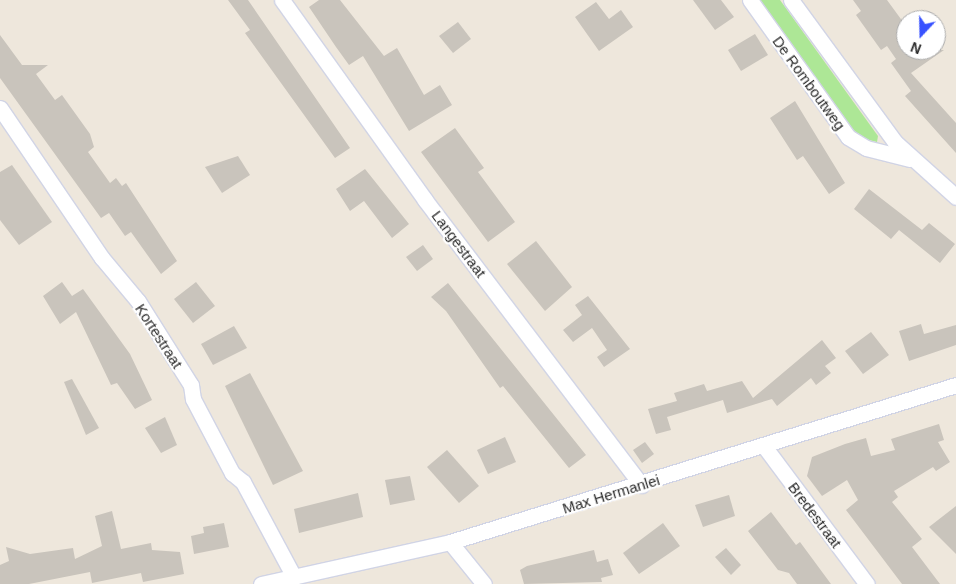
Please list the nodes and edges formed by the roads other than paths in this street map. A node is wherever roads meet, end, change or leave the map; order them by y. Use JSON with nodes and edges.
{"nodes":[{"id":1,"x":282,"y":0,"type":"edge"},
{"id":2,"x":750,"y":0,"type":"edge"},
{"id":3,"x":791,"y":0,"type":"edge"},
{"id":4,"x":0,"y":108,"type":"edge"},
{"id":5,"x":910,"y":159,"type":"junction"},
{"id":6,"x":956,"y":197,"type":"edge"},
{"id":7,"x":956,"y":385,"type":"edge"},
{"id":8,"x":764,"y":446,"type":"junction"},
{"id":9,"x":641,"y":485,"type":"junction"},
{"id":10,"x":450,"y":542,"type":"junction"},
{"id":11,"x":294,"y":577,"type":"junction"},
{"id":12,"x":261,"y":584,"type":"edge"},
{"id":13,"x":484,"y":584,"type":"edge"},
{"id":14,"x":867,"y":584,"type":"edge"}],
"edges":[{"from":1,"to":9,"type":"street","name":"Langestraat"},
{"from":2,"to":5,"type":"street","name":"De Romboutweg"},
{"from":3,"to":5,"type":"street","name":"De Romboutweg"},
{"from":4,"to":11,"type":"street","name":"Kortestraat"},
{"from":5,"to":6,"type":"street","name":"De Romboutweg"},
{"from":7,"to":8,"type":"street","name":"Max Hermanlei"},
{"from":8,"to":9,"type":"street","name":"Max Hermanlei"},
{"from":8,"to":14,"type":"street","name":"Bredestraat"},
{"from":9,"to":10,"type":"street","name":"Max Hermanlei"},
{"from":10,"to":11,"type":"street","name":"Max Hermanlei"},
{"from":10,"to":13,"type":"street"},
{"from":11,"to":12,"type":"street","name":"Max Hermanlei"}]}
